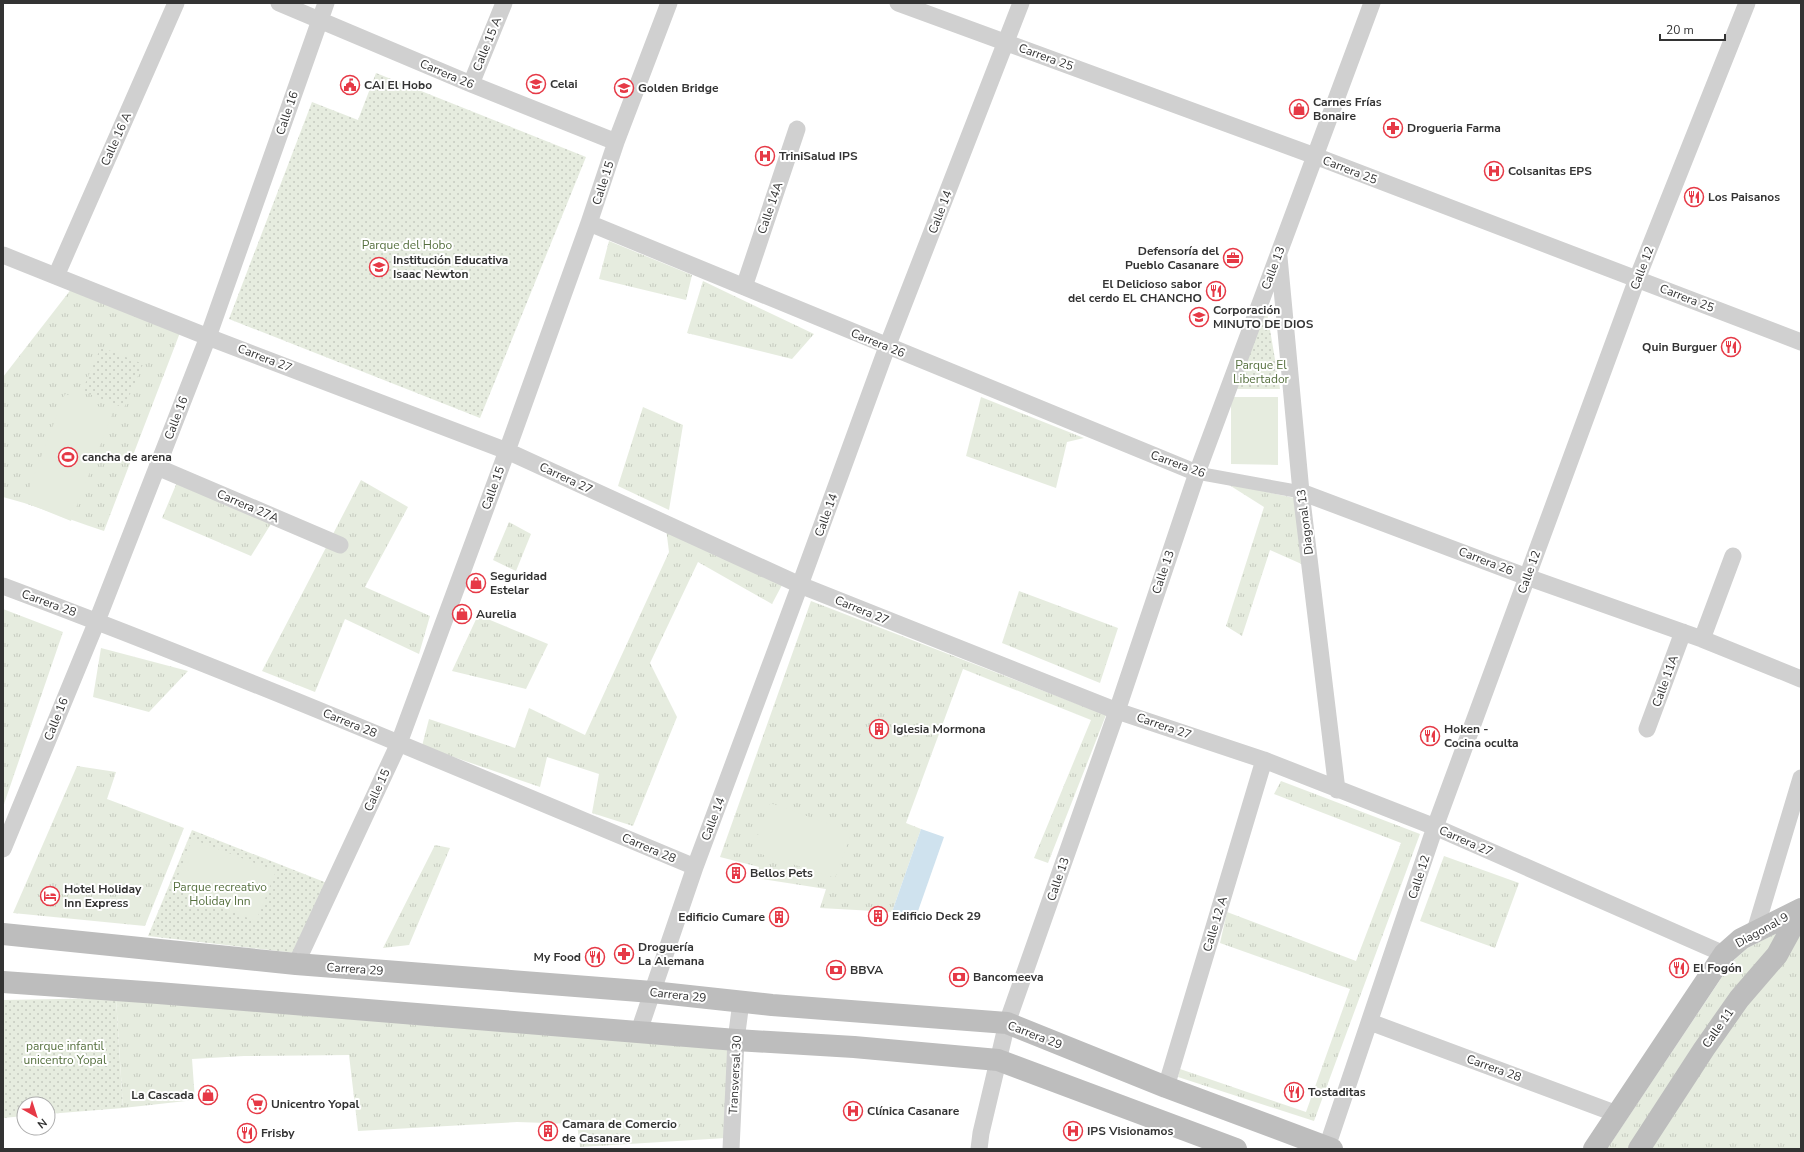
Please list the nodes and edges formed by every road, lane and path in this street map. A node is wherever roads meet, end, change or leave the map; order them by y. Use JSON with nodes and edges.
{"nodes":[{"id":1,"x":176,"y":3,"type":"edge"},
{"id":2,"x":279,"y":3,"type":"edge"},
{"id":3,"x":326,"y":3,"type":"edge"},
{"id":4,"x":504,"y":3,"type":"edge"},
{"id":5,"x":669,"y":3,"type":"edge"},
{"id":6,"x":898,"y":3,"type":"edge"},
{"id":7,"x":1021,"y":3,"type":"edge"},
{"id":8,"x":1372,"y":3,"type":"edge"},
{"id":9,"x":1747,"y":3,"type":"edge"},
{"id":10,"x":320,"y":21,"type":"junction"},
{"id":11,"x":1006,"y":43,"type":"junction"},
{"id":12,"x":471,"y":84,"type":"junction"},
{"id":13,"x":797,"y":129,"type":"dead end"},
{"id":14,"x":616,"y":142,"type":"junction"},
{"id":15,"x":1315,"y":156,"type":"junction"},
{"id":16,"x":589,"y":223,"type":"junction"},
{"id":17,"x":1279,"y":253,"type":"junction"},
{"id":18,"x":3,"y":255,"type":"edge"},
{"id":19,"x":56,"y":276,"type":"junction"},
{"id":20,"x":1637,"y":279,"type":"junction"},
{"id":21,"x":744,"y":287,"type":"junction"},
{"id":22,"x":208,"y":337,"type":"junction"},
{"id":23,"x":1801,"y":342,"type":"edge"},
{"id":24,"x":887,"y":347,"type":"junction"},
{"id":25,"x":507,"y":451,"type":"junction"},
{"id":26,"x":157,"y":467,"type":"junction"},
{"id":27,"x":1197,"y":473,"type":"junction"},
{"id":28,"x":1301,"y":492,"type":"junction"},
{"id":29,"x":340,"y":545,"type":"dead end"},
{"id":30,"x":1733,"y":556,"type":"dead end"},
{"id":31,"x":1527,"y":577,"type":"junction"},
{"id":32,"x":800,"y":585,"type":"junction"},
{"id":33,"x":3,"y":586,"type":"edge"},
{"id":34,"x":97,"y":621,"type":"junction"},
{"id":35,"x":1683,"y":632,"type":"junction"},
{"id":36,"x":1702,"y":639,"type":"junction"},
{"id":37,"x":1801,"y":679,"type":"edge"},
{"id":38,"x":1117,"y":711,"type":"junction"},
{"id":39,"x":1647,"y":730,"type":"dead end"},
{"id":40,"x":399,"y":743,"type":"junction"},
{"id":41,"x":1264,"y":760,"type":"junction"},
{"id":42,"x":1801,"y":778,"type":"edge"},
{"id":43,"x":1337,"y":790,"type":"junction"},
{"id":44,"x":1435,"y":828,"type":"junction"},
{"id":45,"x":3,"y":849,"type":"edge"},
{"id":46,"x":695,"y":867,"type":"junction"},
{"id":47,"x":1801,"y":910,"type":"edge"},
{"id":48,"x":1755,"y":931,"type":"junction"},
{"id":49,"x":3,"y":934,"type":"edge"},
{"id":50,"x":1724,"y":954,"type":"junction"},
{"id":51,"x":296,"y":964,"type":"junction"},
{"id":52,"x":3,"y":982,"type":"edge"},
{"id":53,"x":652,"y":992,"type":"junction"},
{"id":54,"x":741,"y":1002,"type":"junction"},
{"id":55,"x":1370,"y":1022,"type":"junction"},
{"id":56,"x":1007,"y":1023,"type":"junction"},
{"id":57,"x":639,"y":1031,"type":"junction"},
{"id":58,"x":736,"y":1040,"type":"junction"},
{"id":59,"x":998,"y":1060,"type":"junction"},
{"id":60,"x":1166,"y":1087,"type":"junction"},
{"id":61,"x":1617,"y":1114,"type":"junction"},
{"id":62,"x":1330,"y":1148,"type":"edge"},
{"id":63,"x":732,"y":1149,"type":"edge"},
{"id":64,"x":979,"y":1149,"type":"edge"},
{"id":65,"x":1236,"y":1149,"type":"edge"},
{"id":66,"x":1594,"y":1149,"type":"edge"},
{"id":67,"x":1638,"y":1149,"type":"edge"}],
"edges":[{"from":1,"to":19,"type":"street","name":"Calle 16 A"},
{"from":2,"to":10,"type":"street","name":"Carrera 26"},
{"from":3,"to":10,"type":"street","name":"Calle 16"},
{"from":4,"to":12,"type":"street","name":"Calle 15 A"},
{"from":5,"to":14,"type":"street","name":"Calle 15"},
{"from":6,"to":11,"type":"street","name":"Carrera 25"},
{"from":7,"to":11,"type":"street","name":"Calle 14"},
{"from":8,"to":15,"type":"street","name":"Calle 13"},
{"from":9,"to":20,"type":"street","name":"Calle 12"},
{"from":10,"to":12,"type":"street","name":"Carrera 26"},
{"from":10,"to":22,"type":"street","name":"Calle 16"},
{"from":11,"to":15,"type":"street","name":"Carrera 25"},
{"from":11,"to":24,"type":"street","name":"Calle 14"},
{"from":12,"to":14,"type":"street","name":"Carrera 26"},
{"from":13,"to":21,"type":"street","name":"Calle 14A"},
{"from":14,"to":16,"type":"street","name":"Calle 15"},
{"from":15,"to":17,"type":"street","name":"Calle 13"},
{"from":15,"to":20,"type":"street","name":"Carrera 25"},
{"from":16,"to":21,"type":"street","name":"Carrera 26"},
{"from":16,"to":25,"type":"street","name":"Calle 15"},
{"from":17,"to":27,"type":"street","name":"Calle 13"},
{"from":17,"to":28,"type":"street","name":"Diagonal 13"},
{"from":18,"to":19,"type":"street","name":"Carrera 27"},
{"from":19,"to":22,"type":"street","name":"Carrera 27"},
{"from":20,"to":23,"type":"street","name":"Carrera 25"},
{"from":20,"to":31,"type":"street","name":"Calle 12"},
{"from":21,"to":24,"type":"street","name":"Carrera 26"},
{"from":22,"to":25,"type":"street","name":"Carrera 27"},
{"from":22,"to":26,"type":"street","name":"Calle 16"},
{"from":24,"to":27,"type":"street","name":"Carrera 26"},
{"from":24,"to":32,"type":"street","name":"Calle 14"},
{"from":25,"to":32,"type":"street","name":"Carrera 27"},
{"from":25,"to":40,"type":"street","name":"Calle 15"},
{"from":26,"to":29,"type":"street","name":"Carrera 27A"},
{"from":26,"to":34,"type":"street","name":"Calle 16"},
{"from":27,"to":28,"type":"street","name":"Carrera 26"},
{"from":27,"to":38,"type":"street","name":"Calle 13"},
{"from":28,"to":31,"type":"street","name":"Carrera 26"},
{"from":28,"to":43,"type":"street","name":"Diagonal 13"},
{"from":30,"to":36,"type":"street"},
{"from":31,"to":35,"type":"street","name":"Carrera 26"},
{"from":31,"to":44,"type":"street","name":"Calle 12"},
{"from":32,"to":38,"type":"street","name":"Carrera 27"},
{"from":32,"to":46,"type":"street","name":"Calle 14"},
{"from":33,"to":34,"type":"street","name":"Carrera 28"},
{"from":34,"to":40,"type":"street","name":"Carrera 28"},
{"from":34,"to":45,"type":"street","name":"Calle 16"},
{"from":35,"to":36,"type":"street","name":"Carrera 26"},
{"from":35,"to":39,"type":"street","name":"Calle 11A"},
{"from":36,"to":37,"type":"street","name":"Carrera 26"},
{"from":38,"to":41,"type":"street","name":"Carrera 27"},
{"from":38,"to":56,"type":"street","name":"Calle 13"},
{"from":40,"to":46,"type":"street","name":"Carrera 28"},
{"from":40,"to":51,"type":"street","name":"Calle 15"},
{"from":41,"to":43,"type":"street","name":"Carrera 27"},
{"from":41,"to":60,"type":"street","name":"Calle 12 A"},
{"from":42,"to":48,"type":"street"},
{"from":43,"to":44,"type":"street","name":"Carrera 27"},
{"from":44,"to":50,"type":"street","name":"Carrera 27"},
{"from":44,"to":55,"type":"street","name":"Calle 12"},
{"from":46,"to":53,"type":"street","name":"Calle 14"},
{"from":47,"to":48,"type":"main road","name":"Diagonal 9"},
{"from":47,"to":67,"type":"main road","name":"Calle 11"},
{"from":48,"to":50,"type":"main road","name":"Diagonal 9"},
{"from":49,"to":51,"type":"main road","name":"Carrera 29"},
{"from":50,"to":61,"type":"main road"},
{"from":51,"to":53,"type":"main road","name":"Carrera 29"},
{"from":52,"to":57,"type":"main road"},
{"from":53,"to":54,"type":"main road","name":"Carrera 29"},
{"from":53,"to":57,"type":"street","name":"Calle 14"},
{"from":54,"to":56,"type":"main road","name":"Carrera 29"},
{"from":54,"to":58,"type":"street","name":"Transversal 30"},
{"from":55,"to":61,"type":"street","name":"Carrera 28"},
{"from":55,"to":62,"type":"street","name":"Calle 12"},
{"from":56,"to":59,"type":"street","name":"Calle 13"},
{"from":56,"to":60,"type":"main road","name":"Carrera 29"},
{"from":57,"to":58,"type":"main road"},
{"from":58,"to":59,"type":"main road"},
{"from":58,"to":63,"type":"street","name":"Transversal 30"},
{"from":59,"to":64,"type":"street","name":"Calle 13"},
{"from":59,"to":65,"type":"main road"},
{"from":60,"to":62,"type":"main road","name":"Carrera 29"},
{"from":61,"to":66,"type":"main road"}]}
